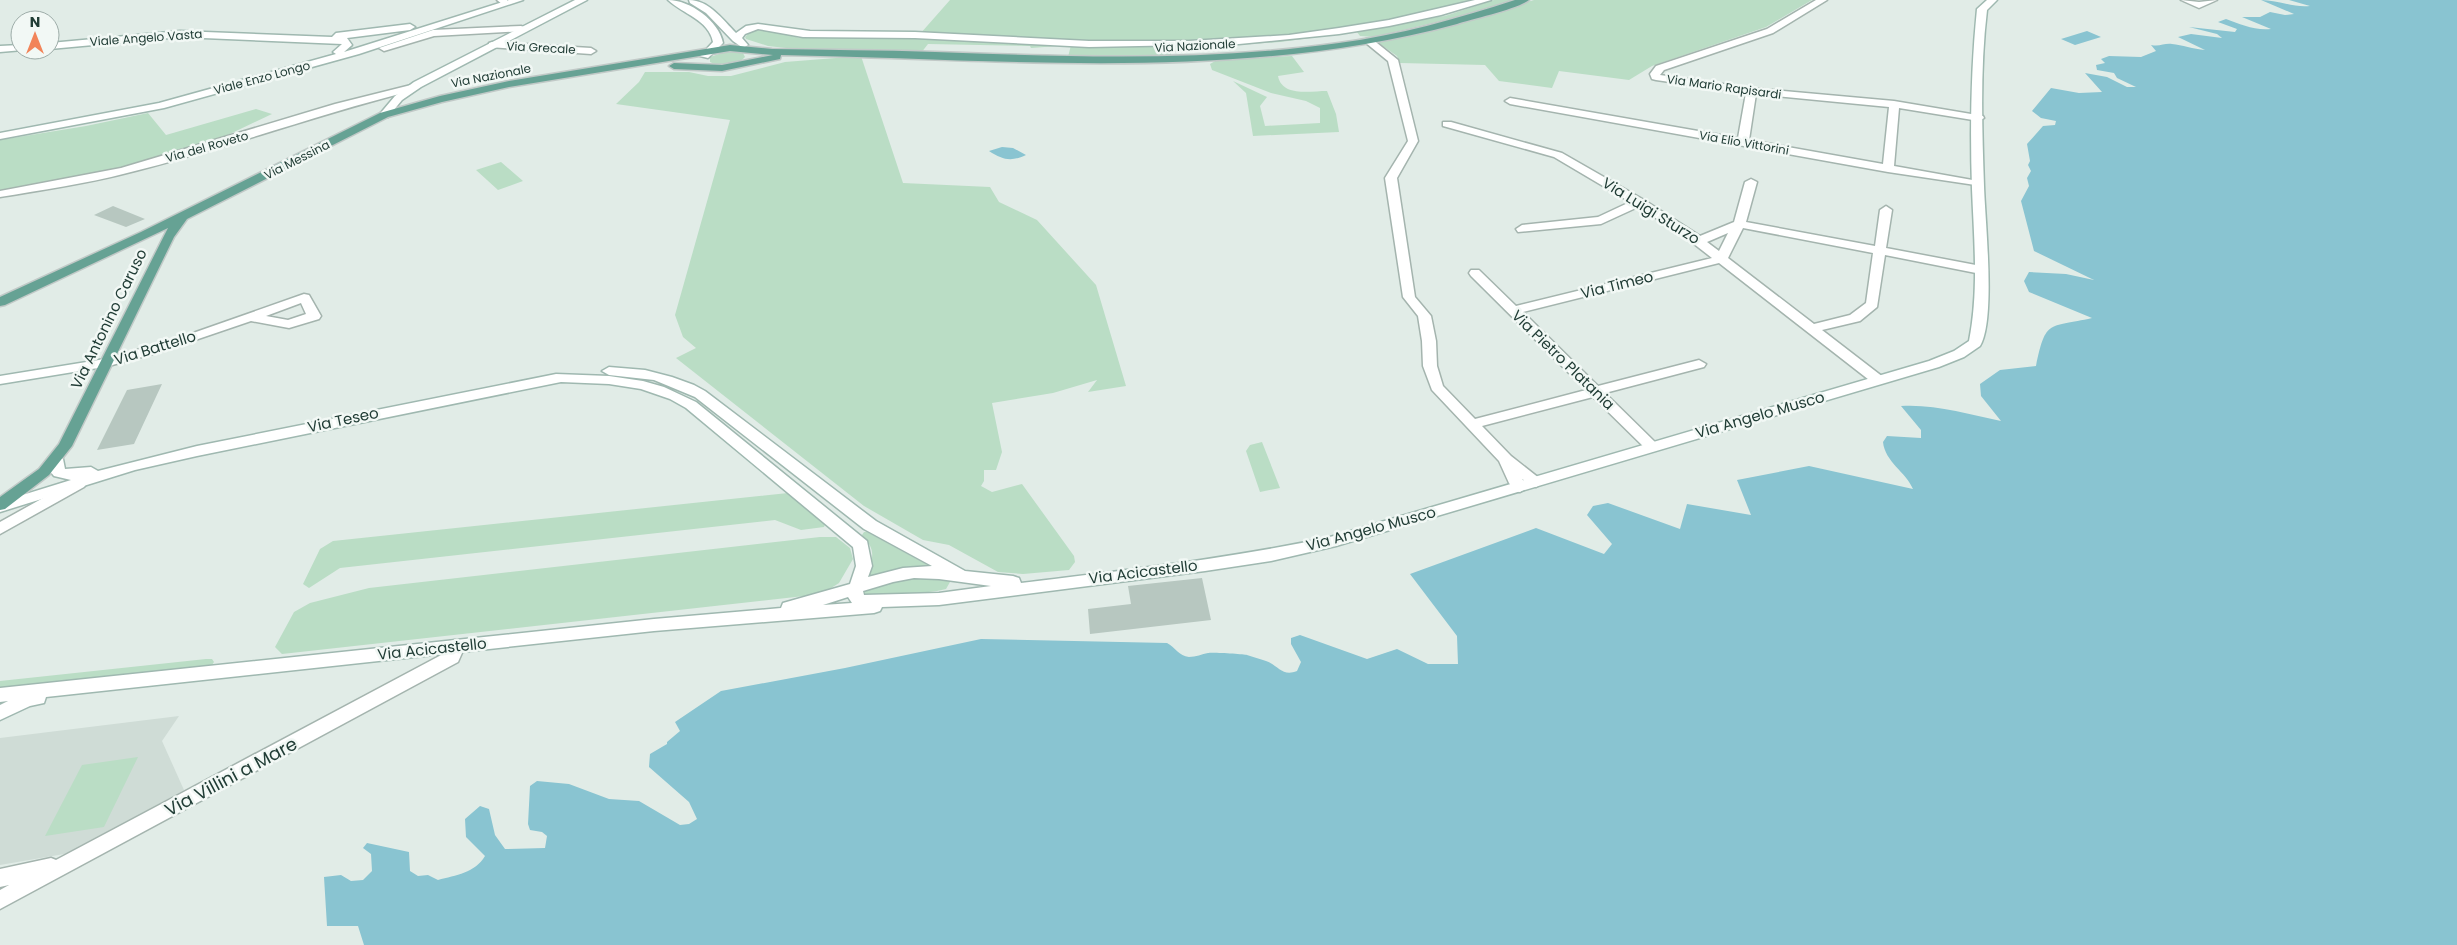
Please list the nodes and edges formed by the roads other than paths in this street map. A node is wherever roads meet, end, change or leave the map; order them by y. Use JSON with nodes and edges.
{"nodes":[{"id":1,"x":503,"y":0,"type":"edge"},
{"id":2,"x":518,"y":0,"type":"edge"},
{"id":3,"x":582,"y":0,"type":"edge"},
{"id":4,"x":673,"y":0,"type":"edge"},
{"id":5,"x":692,"y":0,"type":"edge"},
{"id":6,"x":1486,"y":0,"type":"edge"},
{"id":7,"x":1524,"y":0,"type":"edge"},
{"id":8,"x":1822,"y":0,"type":"edge"},
{"id":9,"x":1992,"y":0,"type":"edge"},
{"id":10,"x":2186,"y":0,"type":"edge"},
{"id":11,"x":2212,"y":0,"type":"edge"},
{"id":12,"x":424,"y":25,"type":"junction"},
{"id":13,"x":521,"y":29,"type":"junction"},
{"id":14,"x":713,"y":33,"type":"junction"},
{"id":15,"x":303,"y":38,"type":"junction"},
{"id":16,"x":1369,"y":41,"type":"junction"},
{"id":17,"x":60,"y":45,"type":"edge"},
{"id":18,"x":492,"y":45,"type":"junction"},
{"id":19,"x":743,"y":47,"type":"junction"},
{"id":20,"x":384,"y":48,"type":"dead end"},
{"id":21,"x":591,"y":51,"type":"dead end"},
{"id":22,"x":338,"y":52,"type":"junction"},
{"id":23,"x":711,"y":53,"type":"junction"},
{"id":24,"x":860,"y":53,"type":"junction"},
{"id":25,"x":797,"y":56,"type":"junction"},
{"id":26,"x":646,"y":63,"type":"junction"},
{"id":27,"x":679,"y":66,"type":"junction"},
{"id":28,"x":737,"y":66,"type":"junction"},
{"id":29,"x":715,"y":68,"type":"junction"},
{"id":30,"x":580,"y":73,"type":"junction"},
{"id":31,"x":411,"y":88,"type":"junction"},
{"id":32,"x":1751,"y":92,"type":"junction"},
{"id":33,"x":1510,"y":101,"type":"dead end"},
{"id":34,"x":1894,"y":104,"type":"junction"},
{"id":35,"x":384,"y":115,"type":"junction"},
{"id":36,"x":1979,"y":118,"type":"junction"},
{"id":37,"x":1447,"y":124,"type":"dead end"},
{"id":38,"x":0,"y":129,"type":"edge"},
{"id":39,"x":0,"y":136,"type":"edge"},
{"id":40,"x":1742,"y":143,"type":"junction"},
{"id":41,"x":1888,"y":169,"type":"junction"},
{"id":42,"x":1751,"y":182,"type":"dead end"},
{"id":43,"x":1978,"y":184,"type":"junction"},
{"id":44,"x":0,"y":194,"type":"edge"},
{"id":45,"x":1640,"y":202,"type":"junction"},
{"id":46,"x":204,"y":206,"type":"junction"},
{"id":47,"x":1886,"y":210,"type":"dead end"},
{"id":48,"x":1739,"y":224,"type":"junction"},
{"id":49,"x":1522,"y":229,"type":"dead end"},
{"id":50,"x":145,"y":236,"type":"junction"},
{"id":51,"x":168,"y":236,"type":"junction"},
{"id":52,"x":1699,"y":241,"type":"junction"},
{"id":53,"x":1880,"y":251,"type":"junction"},
{"id":54,"x":1721,"y":258,"type":"junction"},
{"id":55,"x":1981,"y":270,"type":"junction"},
{"id":56,"x":1475,"y":274,"type":"dead end"},
{"id":57,"x":0,"y":302,"type":"edge"},
{"id":58,"x":1513,"y":311,"type":"junction"},
{"id":59,"x":249,"y":317,"type":"junction"},
{"id":60,"x":1812,"y":329,"type":"junction"},
{"id":61,"x":105,"y":363,"type":"junction"},
{"id":62,"x":1699,"y":364,"type":"dead end"},
{"id":63,"x":556,"y":378,"type":"junction"},
{"id":64,"x":0,"y":380,"type":"edge"},
{"id":65,"x":1878,"y":380,"type":"junction"},
{"id":66,"x":1595,"y":391,"type":"junction"},
{"id":67,"x":1472,"y":424,"type":"junction"},
{"id":68,"x":1652,"y":447,"type":"junction"},
{"id":69,"x":56,"y":459,"type":"junction"},
{"id":70,"x":1506,"y":459,"type":"junction"},
{"id":71,"x":132,"y":466,"type":"junction"},
{"id":72,"x":80,"y":482,"type":"junction"},
{"id":73,"x":1536,"y":482,"type":"junction"},
{"id":74,"x":1520,"y":487,"type":"junction"},
{"id":75,"x":0,"y":506,"type":"edge"},
{"id":76,"x":0,"y":528,"type":"edge"},
{"id":77,"x":863,"y":552,"type":"junction"},
{"id":78,"x":1205,"y":565,"type":"joint"},
{"id":79,"x":960,"y":575,"type":"junction"},
{"id":80,"x":1080,"y":580,"type":"junction"},
{"id":81,"x":856,"y":588,"type":"junction"},
{"id":82,"x":833,"y":596,"type":"junction"},
{"id":83,"x":908,"y":601,"type":"junction"},
{"id":84,"x":749,"y":616,"type":"junction"},
{"id":85,"x":456,"y":646,"type":"junction"},
{"id":86,"x":116,"y":684,"type":"junction"},
{"id":87,"x":0,"y":696,"type":"edge"},
{"id":88,"x":0,"y":713,"type":"edge"},
{"id":89,"x":74,"y":861,"type":"junction"},
{"id":90,"x":0,"y":878,"type":"edge"},
{"id":91,"x":0,"y":900,"type":"edge"}],
"edges":[{"from":1,"to":12,"type":"street","name":"Viale Enzo Longo"},
{"from":2,"to":39,"type":"street","name":"Viale Enzo Longo"},
{"from":3,"to":13,"type":"street","name":"Via Messina"},
{"from":4,"to":14,"type":"street"},
{"from":5,"to":19,"type":"street"},
{"from":6,"to":19,"type":"street"},
{"from":7,"to":16,"type":"main road","name":"Via Nazionale"},
{"from":8,"to":32,"type":"street","name":"Via Mario Rapisardi"},
{"from":9,"to":36,"type":"street","name":"Via Angelo Musco"},
{"from":10,"to":11,"type":"street"},
{"from":12,"to":15,"type":"street"},
{"from":12,"to":22,"type":"street","name":"Viale Enzo Longo"},
{"from":13,"to":18,"type":"street","name":"Via Messina"},
{"from":13,"to":20,"type":"street"},
{"from":14,"to":23,"type":"street"},
{"from":14,"to":26,"type":"street"},
{"from":15,"to":17,"type":"street","name":"Viale Angelo Vasta"},
{"from":15,"to":22,"type":"street"},
{"from":16,"to":24,"type":"main road","name":"Via Nazionale"},
{"from":16,"to":67,"type":"street"},
{"from":18,"to":21,"type":"street","name":"Via Grecale"},
{"from":18,"to":31,"type":"street","name":"Via Messina"},
{"from":19,"to":23,"type":"main road"},
{"from":19,"to":24,"type":"main road"},
{"from":19,"to":28,"type":"main road"},
{"from":22,"to":38,"type":"street","name":"Viale Enzo Longo"},
{"from":23,"to":26,"type":"main road"},
{"from":23,"to":29,"type":"main road"},
{"from":24,"to":25,"type":"main road"},
{"from":25,"to":27,"type":"main road"},
{"from":25,"to":28,"type":"main road"},
{"from":26,"to":30,"type":"main road"},
{"from":27,"to":29,"type":"main road"},
{"from":27,"to":30,"type":"main road"},
{"from":28,"to":29,"type":"main road"},
{"from":30,"to":35,"type":"main road","name":"Via Nazionale"},
{"from":31,"to":35,"type":"street","name":"Via Messina"},
{"from":31,"to":44,"type":"street","name":"Via del Roveto"},
{"from":32,"to":34,"type":"street","name":"Via Mario Rapisardi"},
{"from":32,"to":40,"type":"street"},
{"from":33,"to":40,"type":"street","name":"Via Elio Vittorini"},
{"from":34,"to":36,"type":"street","name":"Via Mario Rapisardi"},
{"from":34,"to":41,"type":"street"},
{"from":35,"to":46,"type":"main road","name":"Via Messina"},
{"from":36,"to":43,"type":"street","name":"Via Angelo Musco"},
{"from":37,"to":45,"type":"street","name":"Via Luigi Sturzo"},
{"from":40,"to":41,"type":"street","name":"Via Elio Vittorini"},
{"from":41,"to":43,"type":"street","name":"Via Elio Vittorini"},
{"from":42,"to":48,"type":"street"},
{"from":43,"to":55,"type":"street","name":"Via Angelo Musco"},
{"from":45,"to":49,"type":"street"},
{"from":45,"to":52,"type":"street","name":"Via Luigi Sturzo"},
{"from":46,"to":50,"type":"main road","name":"Via Messina"},
{"from":46,"to":51,"type":"main road","name":"Via Antonino Caruso"},
{"from":47,"to":53,"type":"street"},
{"from":48,"to":52,"type":"street"},
{"from":48,"to":53,"type":"street"},
{"from":48,"to":54,"type":"street"},
{"from":50,"to":51,"type":"main road"},
{"from":50,"to":57,"type":"main road","name":"Via Messina"},
{"from":51,"to":61,"type":"main road","name":"Via Antonino Caruso"},
{"from":52,"to":54,"type":"street","name":"Via Luigi Sturzo"},
{"from":53,"to":55,"type":"street"},
{"from":53,"to":60,"type":"street"},
{"from":54,"to":58,"type":"street","name":"Via Timeo"},
{"from":54,"to":60,"type":"street","name":"Via Luigi Sturzo"},
{"from":55,"to":65,"type":"street","name":"Via Angelo Musco"},
{"from":56,"to":58,"type":"street","name":"Via Pietro Platania"},
{"from":58,"to":66,"type":"street","name":"Via Pietro Platania"},
{"from":59,"to":59,"type":"street","name":"Via Battello"},
{"from":59,"to":61,"type":"street","name":"Via Battello"},
{"from":60,"to":65,"type":"street","name":"Via Luigi Sturzo"},
{"from":61,"to":64,"type":"street","name":"Via Battello"},
{"from":61,"to":69,"type":"main road","name":"Via Antonino Caruso"},
{"from":62,"to":66,"type":"street"},
{"from":63,"to":71,"type":"street","name":"Via Teseo"},
{"from":63,"to":77,"type":"street"},
{"from":63,"to":79,"type":"street"},
{"from":65,"to":68,"type":"street","name":"Via Angelo Musco"},
{"from":66,"to":67,"type":"street"},
{"from":66,"to":68,"type":"street","name":"Via Pietro Platania"},
{"from":67,"to":70,"type":"street"},
{"from":68,"to":73,"type":"street","name":"Via Angelo Musco"},
{"from":69,"to":71,"type":"street"},
{"from":69,"to":75,"type":"main road","name":"Via Antonino Caruso"},
{"from":70,"to":73,"type":"street"},
{"from":70,"to":74,"type":"street"},
{"from":71,"to":72,"type":"street"},
{"from":72,"to":75,"type":"street"},
{"from":72,"to":76,"type":"street"},
{"from":73,"to":74,"type":"street","name":"Via Angelo Musco"},
{"from":74,"to":78,"type":"street","name":"Via Angelo Musco"},
{"from":77,"to":81,"type":"street"},
{"from":77,"to":82,"type":"street"},
{"from":78,"to":80,"type":"street","name":"Via Acicastello"},
{"from":79,"to":80,"type":"street"},
{"from":79,"to":81,"type":"street"},
{"from":79,"to":83,"type":"street"},
{"from":80,"to":83,"type":"street"},
{"from":81,"to":82,"type":"street"},
{"from":81,"to":83,"type":"street"},
{"from":82,"to":84,"type":"street"},
{"from":83,"to":84,"type":"street"},
{"from":84,"to":85,"type":"street","name":"Via Acicastello"},
{"from":85,"to":86,"type":"street","name":"Via Acicastello"},
{"from":85,"to":89,"type":"street","name":"Via Villini a Mare"},
{"from":86,"to":87,"type":"street","name":"Via Acicastello"},
{"from":86,"to":88,"type":"street","name":"Via Acicastello"},
{"from":89,"to":90,"type":"street"},
{"from":89,"to":91,"type":"street","name":"Via Villini a Mare"}]}
